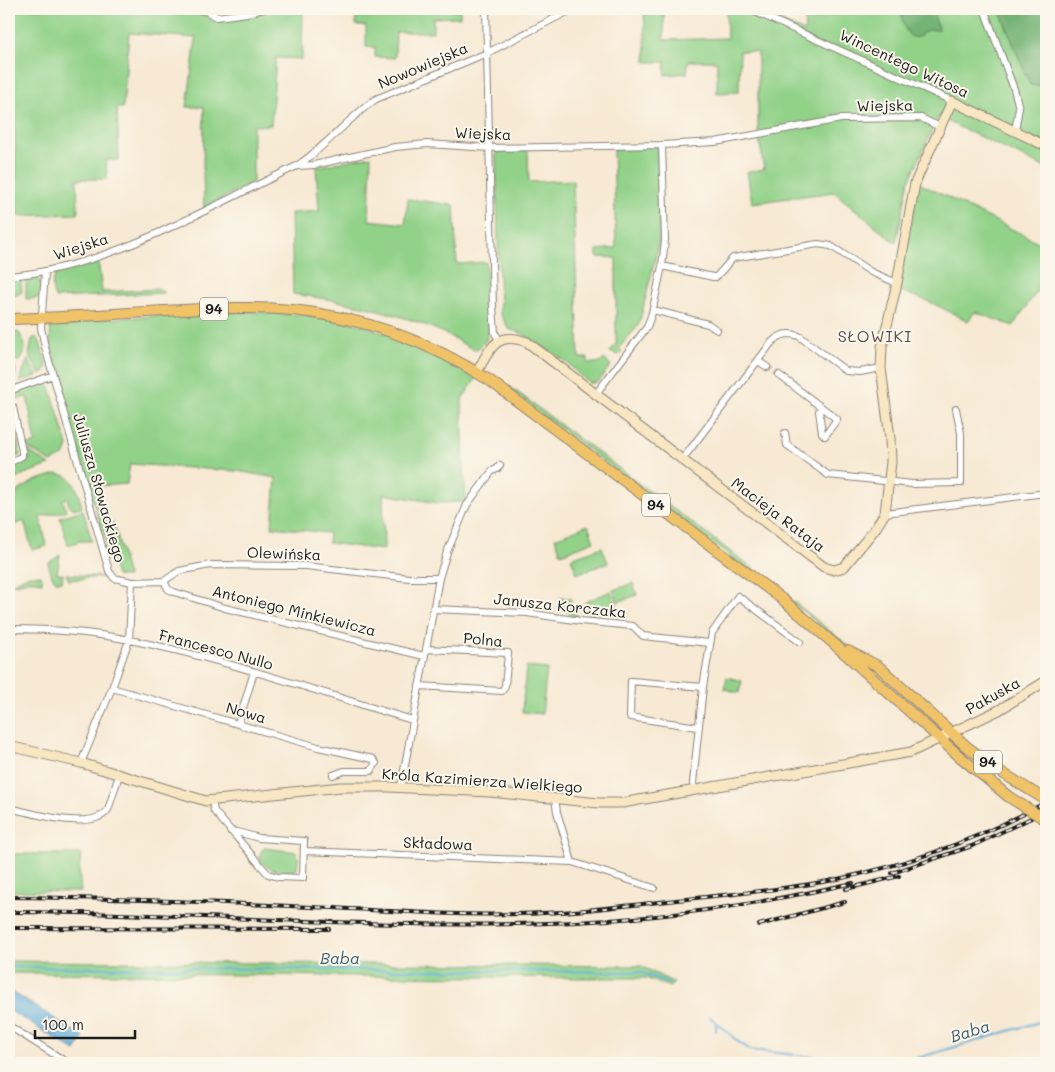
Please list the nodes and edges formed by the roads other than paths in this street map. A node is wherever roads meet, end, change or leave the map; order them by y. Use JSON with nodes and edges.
{"nodes":[{"id":1,"x":263,"y":9,"type":"edge"},
{"id":2,"x":486,"y":9,"type":"edge"},
{"id":3,"x":573,"y":9,"type":"edge"},
{"id":4,"x":749,"y":9,"type":"edge"},
{"id":5,"x":984,"y":9,"type":"edge"},
{"id":6,"x":176,"y":11,"type":"dead end"},
{"id":7,"x":487,"y":53,"type":"junction"},
{"id":8,"x":952,"y":101,"type":"junction"},
{"id":9,"x":940,"y":127,"type":"junction"},
{"id":10,"x":1015,"y":131,"type":"junction"},
{"id":11,"x":662,"y":144,"type":"junction"},
{"id":12,"x":1046,"y":146,"type":"edge"},
{"id":13,"x":490,"y":148,"type":"junction"},
{"id":14,"x":297,"y":166,"type":"junction"},
{"id":15,"x":662,"y":266,"type":"junction"},
{"id":16,"x":45,"y":272,"type":"junction"},
{"id":17,"x":9,"y":276,"type":"edge"},
{"id":18,"x":897,"y":283,"type":"junction"},
{"id":19,"x":653,"y":310,"type":"junction"},
{"id":20,"x":42,"y":318,"type":"junction"},
{"id":21,"x":9,"y":319,"type":"edge"},
{"id":22,"x":717,"y":330,"type":"dead end"},
{"id":23,"x":499,"y":340,"type":"junction"},
{"id":24,"x":758,"y":361,"type":"junction"},
{"id":25,"x":767,"y":366,"type":"tunnel mouth"},
{"id":26,"x":881,"y":368,"type":"junction"},
{"id":27,"x":477,"y":372,"type":"junction"},
{"id":28,"x":53,"y":375,"type":"junction"},
{"id":29,"x":779,"y":375,"type":"tunnel mouth"},
{"id":30,"x":9,"y":391,"type":"edge"},
{"id":31,"x":595,"y":395,"type":"junction"},
{"id":32,"x":13,"y":407,"type":"dead end"},
{"id":33,"x":822,"y":408,"type":"dead end"},
{"id":34,"x":956,"y":409,"type":"dead end"},
{"id":35,"x":785,"y":433,"type":"dead end"},
{"id":36,"x":682,"y":460,"type":"junction"},
{"id":37,"x":9,"y":463,"type":"edge"},
{"id":38,"x":500,"y":465,"type":"dead end"},
{"id":39,"x":890,"y":481,"type":"junction"},
{"id":40,"x":1046,"y":493,"type":"edge"},
{"id":41,"x":885,"y":513,"type":"junction"},
{"id":42,"x":439,"y":578,"type":"junction"},
{"id":43,"x":164,"y":581,"type":"junction"},
{"id":44,"x":132,"y":582,"type":"junction"},
{"id":45,"x":433,"y":609,"type":"junction"},
{"id":46,"x":9,"y":629,"type":"edge"},
{"id":47,"x":129,"y":640,"type":"junction"},
{"id":48,"x":800,"y":642,"type":"dead end"},
{"id":49,"x":833,"y":642,"type":"junction"},
{"id":50,"x":710,"y":644,"type":"junction"},
{"id":51,"x":426,"y":649,"type":"junction"},
{"id":52,"x":424,"y":656,"type":"junction"},
{"id":53,"x":254,"y":672,"type":"junction"},
{"id":54,"x":1046,"y":681,"type":"edge"},
{"id":55,"x":418,"y":686,"type":"junction"},
{"id":56,"x":703,"y":686,"type":"junction"},
{"id":57,"x":112,"y":688,"type":"junction"},
{"id":58,"x":412,"y":720,"type":"junction"},
{"id":59,"x":238,"y":724,"type":"junction"},
{"id":60,"x":698,"y":727,"type":"junction"},
{"id":61,"x":953,"y":734,"type":"junction"},
{"id":62,"x":941,"y":739,"type":"junction"},
{"id":63,"x":9,"y":746,"type":"edge"},
{"id":64,"x":82,"y":763,"type":"junction"},
{"id":65,"x":119,"y":775,"type":"junction"},
{"id":66,"x":333,"y":775,"type":"dead end"},
{"id":67,"x":401,"y":787,"type":"junction"},
{"id":68,"x":694,"y":790,"type":"junction"},
{"id":69,"x":556,"y":798,"type":"junction"},
{"id":70,"x":1046,"y":800,"type":"edge"},
{"id":71,"x":212,"y":801,"type":"junction"},
{"id":72,"x":9,"y":808,"type":"edge"},
{"id":73,"x":1046,"y":820,"type":"edge"},
{"id":74,"x":230,"y":831,"type":"junction"},
{"id":75,"x":304,"y":851,"type":"junction"},
{"id":76,"x":572,"y":862,"type":"junction"},
{"id":77,"x":654,"y":888,"type":"dead end"},
{"id":78,"x":9,"y":1026,"type":"edge"},
{"id":79,"x":68,"y":1063,"type":"edge"}],
"edges":[{"from":1,"to":6,"type":"street"},
{"from":2,"to":7,"type":"street"},
{"from":3,"to":7,"type":"street","name":"Nowowiejska"},
{"from":4,"to":8,"type":"street","name":"Wincentego Witosa"},
{"from":5,"to":10,"type":"street"},
{"from":7,"to":13,"type":"street"},
{"from":7,"to":14,"type":"street","name":"Nowowiejska"},
{"from":8,"to":9,"type":"street","name":"Macieja Rataja"},
{"from":8,"to":10,"type":"street","name":"Wincentego Witosa"},
{"from":9,"to":11,"type":"street","name":"Wiejska"},
{"from":9,"to":18,"type":"street","name":"Macieja Rataja"},
{"from":10,"to":12,"type":"street","name":"Wincentego Witosa"},
{"from":11,"to":13,"type":"street","name":"Wiejska"},
{"from":11,"to":15,"type":"street"},
{"from":13,"to":14,"type":"street","name":"Wiejska"},
{"from":13,"to":23,"type":"street"},
{"from":14,"to":16,"type":"street","name":"Wiejska"},
{"from":15,"to":18,"type":"street"},
{"from":15,"to":19,"type":"street"},
{"from":16,"to":17,"type":"street","name":"Wiejska"},
{"from":16,"to":20,"type":"street","name":"Wiejska"},
{"from":18,"to":26,"type":"street","name":"Macieja Rataja"},
{"from":19,"to":22,"type":"street"},
{"from":19,"to":31,"type":"street"},
{"from":20,"to":21,"type":"main road","number":"94"},
{"from":20,"to":27,"type":"main road","number":"94"},
{"from":20,"to":28,"type":"street","name":"Juliusza Słowackiego"},
{"from":23,"to":27,"type":"street"},
{"from":23,"to":31,"type":"street","name":"Macieja Rataja"},
{"from":24,"to":25,"type":"street"},
{"from":24,"to":26,"type":"street"},
{"from":24,"to":36,"type":"street"},
{"from":26,"to":39,"type":"street","name":"Macieja Rataja"},
{"from":27,"to":49,"type":"main road","number":"94"},
{"from":28,"to":30,"type":"street"},
{"from":28,"to":44,"type":"street","name":"Juliusza Słowackiego"},
{"from":29,"to":33,"type":"street"},
{"from":31,"to":36,"type":"street","name":"Macieja Rataja"},
{"from":32,"to":37,"type":"street"},
{"from":34,"to":39,"type":"street"},
{"from":35,"to":39,"type":"street"},
{"from":36,"to":41,"type":"street","name":"Macieja Rataja"},
{"from":38,"to":42,"type":"street"},
{"from":39,"to":41,"type":"street","name":"Macieja Rataja"},
{"from":40,"to":41,"type":"street"},
{"from":42,"to":43,"type":"street","name":"Olewińska"},
{"from":42,"to":45,"type":"street"},
{"from":43,"to":44,"type":"street","name":"Olewińska"},
{"from":43,"to":52,"type":"street","name":"Antoniego Minkiewicza"},
{"from":44,"to":47,"type":"street"},
{"from":45,"to":50,"type":"street","name":"Janusza Korczaka"},
{"from":45,"to":51,"type":"street"},
{"from":46,"to":47,"type":"street","name":"Francesco Nullo"},
{"from":47,"to":53,"type":"street","name":"Francesco Nullo"},
{"from":47,"to":57,"type":"street"},
{"from":48,"to":50,"type":"street"},
{"from":49,"to":61,"type":"main road","number":"94"},
{"from":49,"to":62,"type":"main road","number":"94"},
{"from":50,"to":56,"type":"street"},
{"from":51,"to":52,"type":"street"},
{"from":51,"to":55,"type":"street","name":"Polna"},
{"from":52,"to":55,"type":"street"},
{"from":53,"to":58,"type":"street","name":"Francesco Nullo"},
{"from":53,"to":59,"type":"street"},
{"from":54,"to":61,"type":"street","name":"Pakuska"},
{"from":55,"to":58,"type":"street"},
{"from":56,"to":60,"type":"street"},
{"from":56,"to":60,"type":"street"},
{"from":57,"to":59,"type":"street","name":"Nowa"},
{"from":57,"to":64,"type":"street"},
{"from":58,"to":67,"type":"street"},
{"from":59,"to":66,"type":"street","name":"Nowa"},
{"from":60,"to":68,"type":"street"},
{"from":61,"to":62,"type":"street","name":"Króla Kazimierza Wielkiego"},
{"from":61,"to":70,"type":"main road","number":"94"},
{"from":62,"to":68,"type":"street","name":"Króla Kazimierza Wielkiego"},
{"from":62,"to":73,"type":"main road","number":"94","bridge":true},
{"from":63,"to":64,"type":"street","name":"Króla Kazimierza Wielkiego"},
{"from":64,"to":65,"type":"street","name":"Króla Kazimierza Wielkiego"},
{"from":65,"to":71,"type":"street","name":"Króla Kazimierza Wielkiego"},
{"from":65,"to":72,"type":"street"},
{"from":67,"to":69,"type":"street","name":"Króla Kazimierza Wielkiego"},
{"from":67,"to":71,"type":"street","name":"Króla Kazimierza Wielkiego"},
{"from":68,"to":69,"type":"street","name":"Króla Kazimierza Wielkiego"},
{"from":69,"to":76,"type":"street"},
{"from":71,"to":74,"type":"street"},
{"from":74,"to":75,"type":"street"},
{"from":74,"to":75,"type":"street"},
{"from":75,"to":76,"type":"street","name":"Składowa"},
{"from":76,"to":77,"type":"street","name":"Składowa"},
{"from":78,"to":79,"type":"street"}]}
